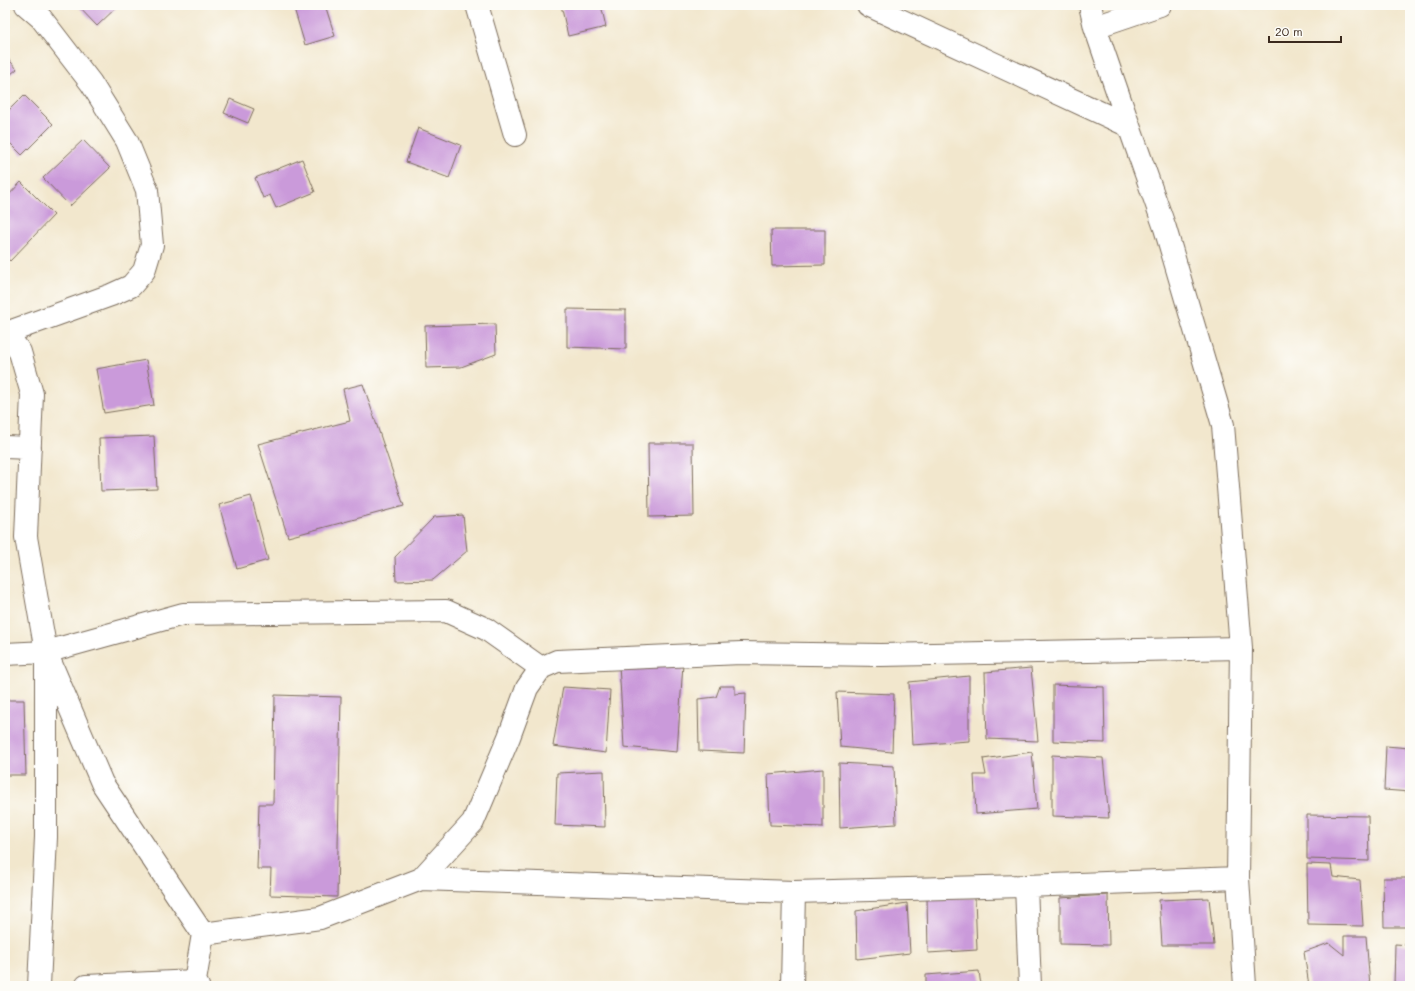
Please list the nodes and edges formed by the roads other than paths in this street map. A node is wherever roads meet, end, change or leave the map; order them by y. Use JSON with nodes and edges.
{"nodes":[{"id":1,"x":26,"y":5,"type":"edge"},
{"id":2,"x":477,"y":5,"type":"edge"},
{"id":3,"x":868,"y":5,"type":"edge"},
{"id":4,"x":1090,"y":5,"type":"edge"},
{"id":5,"x":1160,"y":5,"type":"edge"},
{"id":6,"x":1095,"y":27,"type":"junction"},
{"id":7,"x":1129,"y":126,"type":"junction"},
{"id":8,"x":515,"y":135,"type":"dead end"},
{"id":9,"x":6,"y":332,"type":"edge"},
{"id":10,"x":5,"y":447,"type":"edge"},
{"id":11,"x":30,"y":448,"type":"junction"},
{"id":12,"x":1241,"y":648,"type":"junction"},
{"id":13,"x":46,"y":652,"type":"junction"},
{"id":14,"x":5,"y":654,"type":"edge"},
{"id":15,"x":541,"y":668,"type":"junction"},
{"id":16,"x":1238,"y":878,"type":"junction"},
{"id":17,"x":421,"y":879,"type":"junction"},
{"id":18,"x":1026,"y":886,"type":"junction"},
{"id":19,"x":794,"y":892,"type":"junction"},
{"id":20,"x":203,"y":934,"type":"junction"},
{"id":21,"x":197,"y":984,"type":"edge"},
{"id":22,"x":39,"y":986,"type":"edge"},
{"id":23,"x":86,"y":986,"type":"edge"},
{"id":24,"x":792,"y":986,"type":"edge"},
{"id":25,"x":1030,"y":986,"type":"edge"},
{"id":26,"x":1244,"y":986,"type":"edge"}],
"edges":[{"from":1,"to":9,"type":"street"},
{"from":2,"to":8,"type":"street"},
{"from":3,"to":7,"type":"street"},
{"from":4,"to":6,"type":"street"},
{"from":5,"to":6,"type":"street"},
{"from":6,"to":7,"type":"street"},
{"from":7,"to":12,"type":"street"},
{"from":9,"to":11,"type":"street"},
{"from":10,"to":11,"type":"street"},
{"from":11,"to":13,"type":"street"},
{"from":12,"to":15,"type":"street"},
{"from":12,"to":16,"type":"street"},
{"from":13,"to":14,"type":"street"},
{"from":13,"to":15,"type":"street"},
{"from":13,"to":20,"type":"street"},
{"from":13,"to":22,"type":"street"},
{"from":15,"to":17,"type":"street"},
{"from":16,"to":18,"type":"street"},
{"from":16,"to":26,"type":"street"},
{"from":17,"to":19,"type":"street"},
{"from":17,"to":20,"type":"street"},
{"from":18,"to":19,"type":"street"},
{"from":18,"to":25,"type":"street"},
{"from":19,"to":24,"type":"street"},
{"from":20,"to":21,"type":"street"},
{"from":21,"to":23,"type":"street"}]}
